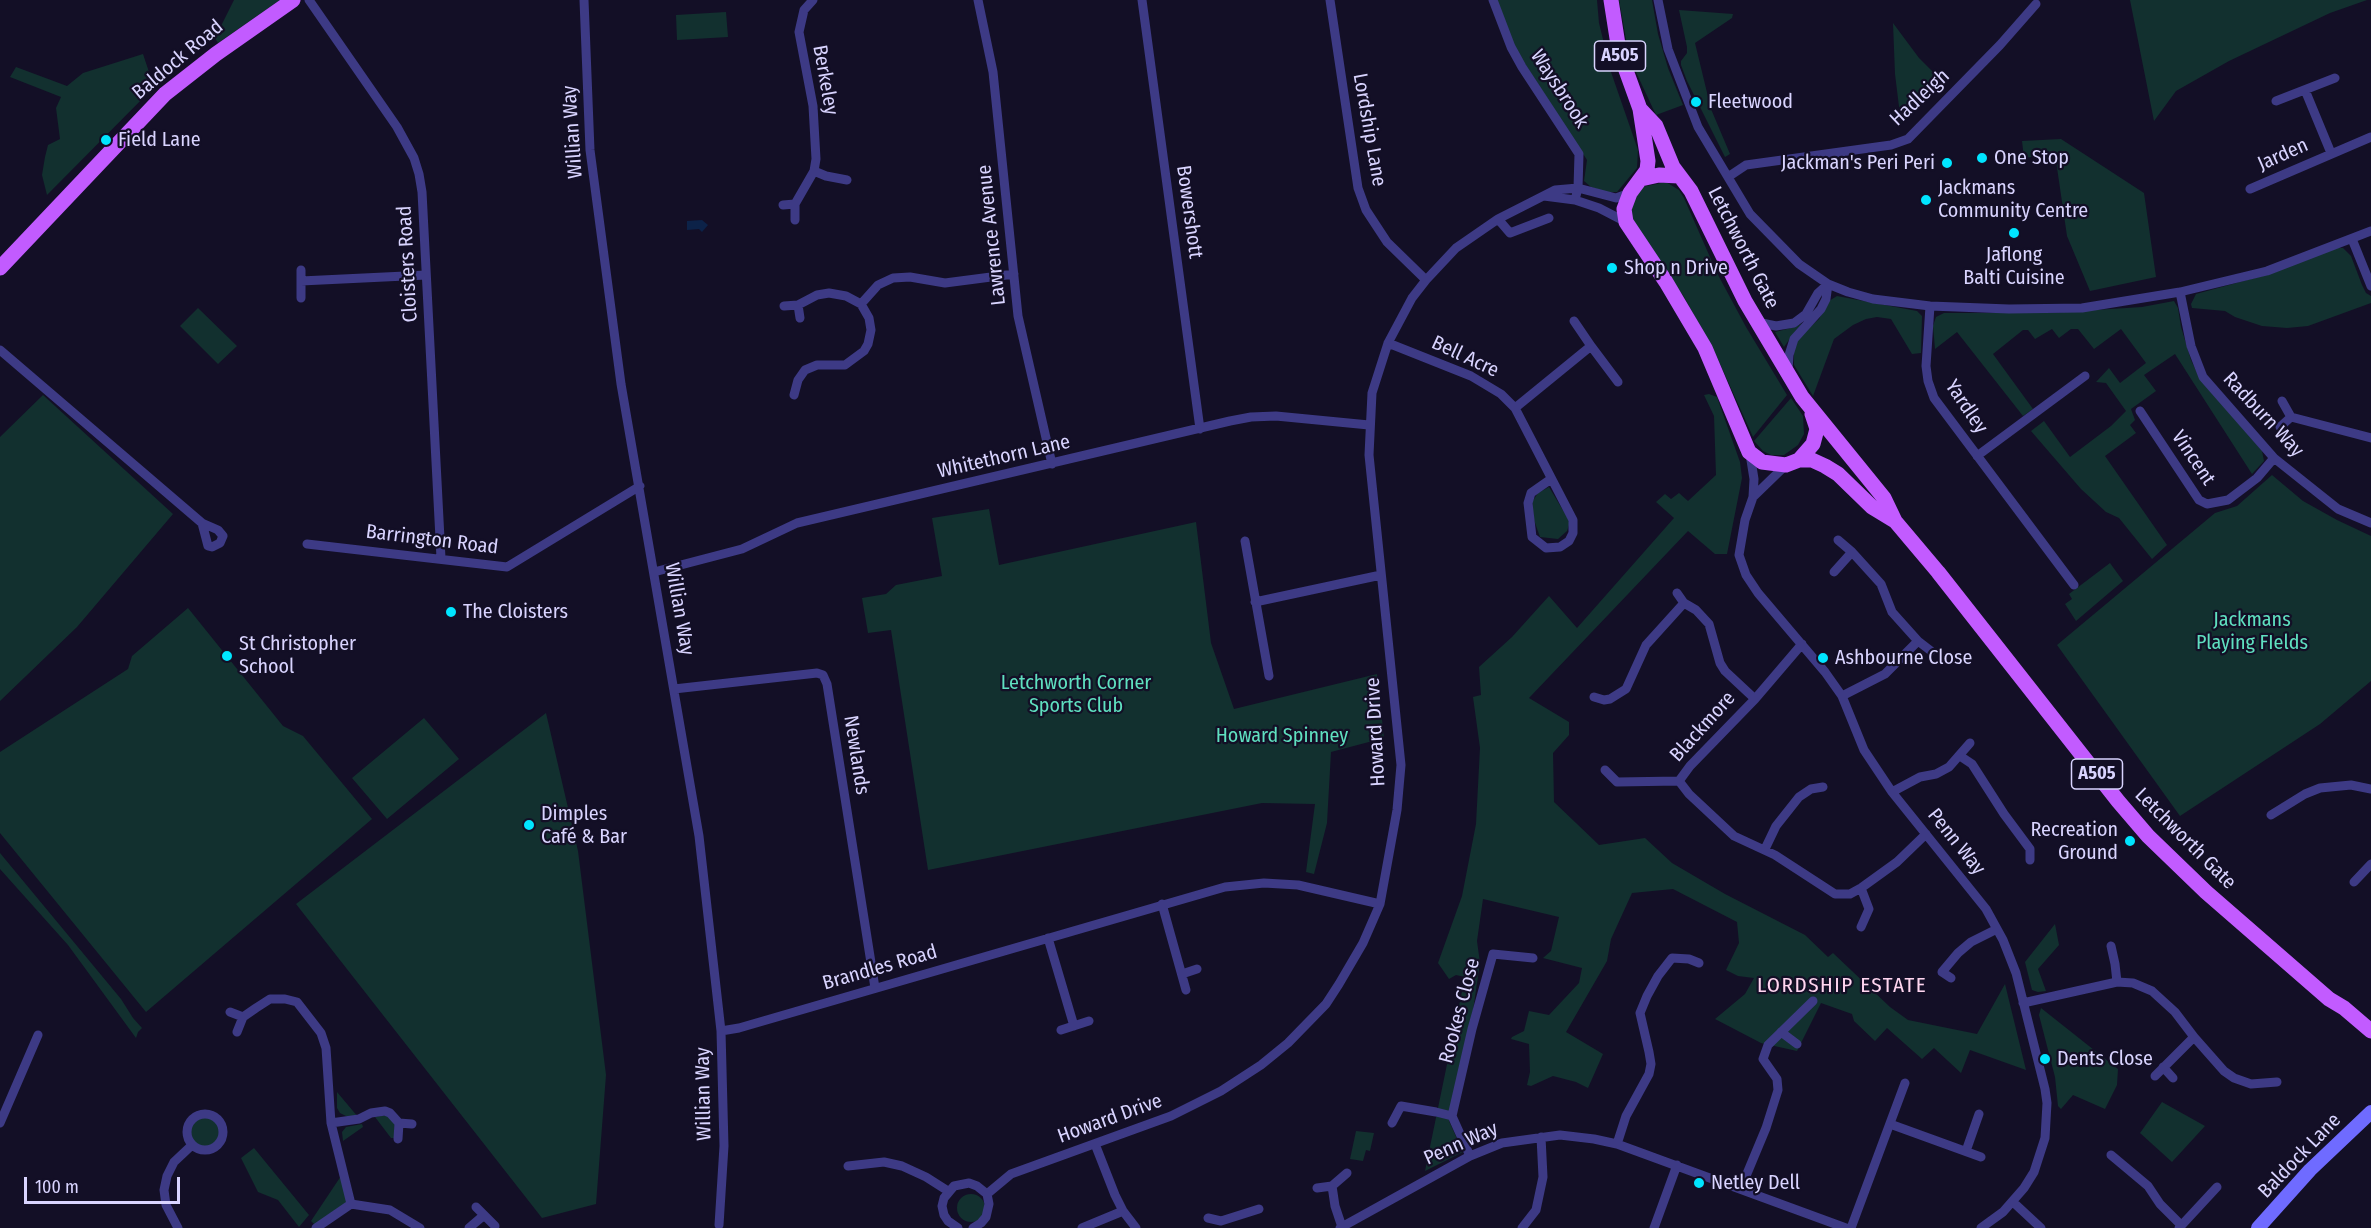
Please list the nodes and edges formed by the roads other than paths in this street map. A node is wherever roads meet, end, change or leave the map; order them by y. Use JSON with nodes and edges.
{"nodes":[{"id":1,"x":293,"y":0,"type":"edge"},
{"id":2,"x":309,"y":0,"type":"edge"},
{"id":3,"x":584,"y":0,"type":"edge"},
{"id":4,"x":813,"y":0,"type":"edge"},
{"id":5,"x":978,"y":0,"type":"edge"},
{"id":6,"x":1142,"y":0,"type":"edge"},
{"id":7,"x":1330,"y":0,"type":"edge"},
{"id":8,"x":1493,"y":0,"type":"edge"},
{"id":9,"x":1611,"y":0,"type":"edge"},
{"id":10,"x":1658,"y":0,"type":"edge"},
{"id":11,"x":2036,"y":4,"type":"dead end"},
{"id":12,"x":2335,"y":78,"type":"dead end"},
{"id":13,"x":2305,"y":90,"type":"junction"},
{"id":14,"x":2276,"y":101,"type":"dead end"},
{"id":15,"x":1640,"y":109,"type":"junction"},
{"id":16,"x":2371,"y":137,"type":"edge"},
{"id":17,"x":2331,"y":153,"type":"junction"},
{"id":18,"x":814,"y":171,"type":"junction"},
{"id":19,"x":1679,"y":176,"type":"junction"},
{"id":20,"x":1728,"y":177,"type":"junction"},
{"id":21,"x":1641,"y":179,"type":"junction"},
{"id":22,"x":847,"y":180,"type":"dead end"},
{"id":23,"x":1578,"y":188,"type":"junction"},
{"id":24,"x":2250,"y":189,"type":"dead end"},
{"id":25,"x":1630,"y":193,"type":"junction"},
{"id":26,"x":1544,"y":196,"type":"junction"},
{"id":27,"x":1575,"y":200,"type":"junction"},
{"id":28,"x":795,"y":204,"type":"junction"},
{"id":29,"x":783,"y":205,"type":"dead end"},
{"id":30,"x":1549,"y":218,"type":"dead end"},
{"id":31,"x":1498,"y":219,"type":"junction"},
{"id":32,"x":795,"y":220,"type":"dead end"},
{"id":33,"x":1626,"y":222,"type":"junction"},
{"id":34,"x":2371,"y":231,"type":"edge"},
{"id":35,"x":2352,"y":239,"type":"junction"},
{"id":36,"x":0,"y":268,"type":"edge"},
{"id":37,"x":301,"y":270,"type":"dead end"},
{"id":38,"x":1014,"y":274,"type":"junction"},
{"id":39,"x":426,"y":275,"type":"junction"},
{"id":40,"x":1426,"y":280,"type":"junction"},
{"id":41,"x":301,"y":281,"type":"junction"},
{"id":42,"x":1828,"y":284,"type":"junction"},
{"id":43,"x":2371,"y":286,"type":"edge"},
{"id":44,"x":2180,"y":292,"type":"junction"},
{"id":45,"x":302,"y":298,"type":"dead end"},
{"id":46,"x":861,"y":304,"type":"junction"},
{"id":47,"x":798,"y":305,"type":"junction"},
{"id":48,"x":784,"y":306,"type":"dead end"},
{"id":49,"x":1930,"y":306,"type":"junction"},
{"id":50,"x":800,"y":318,"type":"dead end"},
{"id":51,"x":1574,"y":321,"type":"dead end"},
{"id":52,"x":1756,"y":322,"type":"junction"},
{"id":53,"x":1388,"y":343,"type":"junction"},
{"id":54,"x":1591,"y":346,"type":"junction"},
{"id":55,"x":0,"y":350,"type":"edge"},
{"id":56,"x":1788,"y":370,"type":"junction"},
{"id":57,"x":2085,"y":376,"type":"dead end"},
{"id":58,"x":1618,"y":382,"type":"dead end"},
{"id":59,"x":794,"y":395,"type":"dead end"},
{"id":60,"x":2282,"y":401,"type":"dead end"},
{"id":61,"x":1515,"y":408,"type":"junction"},
{"id":62,"x":1809,"y":408,"type":"junction"},
{"id":63,"x":2291,"y":417,"type":"junction"},
{"id":64,"x":2142,"y":418,"type":"dead end"},
{"id":65,"x":1369,"y":425,"type":"junction"},
{"id":66,"x":2280,"y":427,"type":"dead end"},
{"id":67,"x":1200,"y":429,"type":"junction"},
{"id":68,"x":2371,"y":438,"type":"edge"},
{"id":69,"x":1749,"y":452,"type":"junction"},
{"id":70,"x":1977,"y":456,"type":"junction"},
{"id":71,"x":2274,"y":458,"type":"junction"},
{"id":72,"x":1793,"y":462,"type":"junction"},
{"id":73,"x":1052,"y":464,"type":"junction"},
{"id":74,"x":1551,"y":479,"type":"junction"},
{"id":75,"x":640,"y":486,"type":"junction"},
{"id":76,"x":1754,"y":497,"type":"junction"},
{"id":77,"x":1895,"y":521,"type":"junction"},
{"id":78,"x":2371,"y":523,"type":"edge"},
{"id":79,"x":202,"y":524,"type":"dead end"},
{"id":80,"x":1838,"y":540,"type":"dead end"},
{"id":81,"x":1245,"y":541,"type":"dead end"},
{"id":82,"x":307,"y":544,"type":"dead end"},
{"id":83,"x":1852,"y":552,"type":"junction"},
{"id":84,"x":2065,"y":555,"type":"dead end"},
{"id":85,"x":441,"y":558,"type":"junction"},
{"id":86,"x":2056,"y":561,"type":"junction"},
{"id":87,"x":654,"y":572,"type":"junction"},
{"id":88,"x":1834,"y":572,"type":"dead end"},
{"id":89,"x":1382,"y":575,"type":"junction"},
{"id":90,"x":2074,"y":585,"type":"dead end"},
{"id":91,"x":1677,"y":593,"type":"dead end"},
{"id":92,"x":1255,"y":602,"type":"junction"},
{"id":93,"x":1684,"y":603,"type":"junction"},
{"id":94,"x":1918,"y":641,"type":"junction"},
{"id":95,"x":1802,"y":644,"type":"junction"},
{"id":96,"x":1931,"y":651,"type":"dead end"},
{"id":97,"x":1269,"y":676,"type":"dead end"},
{"id":98,"x":674,"y":689,"type":"junction"},
{"id":99,"x":1842,"y":696,"type":"junction"},
{"id":100,"x":1594,"y":697,"type":"dead end"},
{"id":101,"x":1755,"y":699,"type":"junction"},
{"id":102,"x":1970,"y":743,"type":"dead end"},
{"id":103,"x":1960,"y":756,"type":"junction"},
{"id":104,"x":1605,"y":770,"type":"dead end"},
{"id":105,"x":1679,"y":781,"type":"junction"},
{"id":106,"x":1823,"y":787,"type":"dead end"},
{"id":107,"x":2371,"y":789,"type":"edge"},
{"id":108,"x":1892,"y":792,"type":"junction"},
{"id":109,"x":2271,"y":815,"type":"dead end"},
{"id":110,"x":1926,"y":834,"type":"junction"},
{"id":111,"x":1765,"y":849,"type":"junction"},
{"id":112,"x":2030,"y":860,"type":"dead end"},
{"id":113,"x":2371,"y":864,"type":"edge"},
{"id":114,"x":2354,"y":882,"type":"dead end"},
{"id":115,"x":1861,"y":888,"type":"junction"},
{"id":116,"x":1162,"y":904,"type":"junction"},
{"id":117,"x":1380,"y":904,"type":"junction"},
{"id":118,"x":1861,"y":927,"type":"dead end"},
{"id":119,"x":1997,"y":929,"type":"junction"},
{"id":120,"x":1048,"y":938,"type":"junction"},
{"id":121,"x":2111,"y":946,"type":"dead end"},
{"id":122,"x":1533,"y":958,"type":"dead end"},
{"id":123,"x":1700,"y":963,"type":"dead end"},
{"id":124,"x":1197,"y":969,"type":"dead end"},
{"id":125,"x":1182,"y":974,"type":"junction"},
{"id":126,"x":1951,"y":978,"type":"dead end"},
{"id":127,"x":2116,"y":982,"type":"junction"},
{"id":128,"x":875,"y":988,"type":"junction"},
{"id":129,"x":1186,"y":990,"type":"dead end"},
{"id":130,"x":2329,"y":999,"type":"junction"},
{"id":131,"x":1813,"y":1001,"type":"dead end"},
{"id":132,"x":2023,"y":1003,"type":"junction"},
{"id":133,"x":230,"y":1012,"type":"dead end"},
{"id":134,"x":243,"y":1017,"type":"junction"},
{"id":135,"x":1089,"y":1022,"type":"dead end"},
{"id":136,"x":1074,"y":1026,"type":"junction"},
{"id":137,"x":1061,"y":1030,"type":"dead end"},
{"id":138,"x":721,"y":1031,"type":"junction"},
{"id":139,"x":2371,"y":1031,"type":"edge"},
{"id":140,"x":237,"y":1032,"type":"dead end"},
{"id":141,"x":1781,"y":1032,"type":"junction"},
{"id":142,"x":38,"y":1035,"type":"dead end"},
{"id":143,"x":2194,"y":1037,"type":"junction"},
{"id":144,"x":2371,"y":1042,"type":"edge"},
{"id":145,"x":1797,"y":1044,"type":"dead end"},
{"id":146,"x":2163,"y":1067,"type":"junction"},
{"id":147,"x":2155,"y":1076,"type":"dead end"},
{"id":148,"x":2173,"y":1078,"type":"dead end"},
{"id":149,"x":2277,"y":1082,"type":"dead end"},
{"id":150,"x":1905,"y":1083,"type":"dead end"},
{"id":151,"x":2371,"y":1112,"type":"edge"},
{"id":152,"x":1979,"y":1114,"type":"dead end"},
{"id":153,"x":1452,"y":1116,"type":"junction"},
{"id":154,"x":331,"y":1123,"type":"junction"},
{"id":155,"x":1392,"y":1123,"type":"dead end"},
{"id":156,"x":0,"y":1124,"type":"edge"},
{"id":157,"x":399,"y":1124,"type":"junction"},
{"id":158,"x":412,"y":1124,"type":"dead end"},
{"id":159,"x":1890,"y":1124,"type":"junction"},
{"id":160,"x":1541,"y":1137,"type":"junction"},
{"id":161,"x":398,"y":1139,"type":"dead end"},
{"id":162,"x":1095,"y":1144,"type":"junction"},
{"id":163,"x":1617,"y":1144,"type":"junction"},
{"id":164,"x":191,"y":1146,"type":"junction"},
{"id":165,"x":1966,"y":1151,"type":"junction"},
{"id":166,"x":2111,"y":1155,"type":"dead end"},
{"id":167,"x":1470,"y":1156,"type":"junction"},
{"id":168,"x":1981,"y":1157,"type":"dead end"},
{"id":169,"x":1677,"y":1165,"type":"junction"},
{"id":170,"x":848,"y":1166,"type":"dead end"},
{"id":171,"x":1347,"y":1173,"type":"dead end"},
{"id":172,"x":1332,"y":1186,"type":"junction"},
{"id":173,"x":2217,"y":1187,"type":"dead end"},
{"id":174,"x":1317,"y":1188,"type":"dead end"},
{"id":175,"x":1741,"y":1188,"type":"junction"},
{"id":176,"x":948,"y":1191,"type":"junction"},
{"id":177,"x":987,"y":1194,"type":"junction"},
{"id":178,"x":2013,"y":1202,"type":"junction"},
{"id":179,"x":351,"y":1204,"type":"junction"},
{"id":180,"x":476,"y":1207,"type":"dead end"},
{"id":181,"x":1259,"y":1209,"type":"dead end"},
{"id":182,"x":1123,"y":1211,"type":"junction"},
{"id":183,"x":483,"y":1216,"type":"junction"},
{"id":184,"x":986,"y":1217,"type":"junction"},
{"id":185,"x":1208,"y":1218,"type":"dead end"},
{"id":186,"x":948,"y":1221,"type":"junction"},
{"id":187,"x":1818,"y":1223,"type":"edge"},
{"id":188,"x":719,"y":1225,"type":"dead end"},
{"id":189,"x":1221,"y":1225,"type":"edge"},
{"id":190,"x":495,"y":1226,"type":"dead end"},
{"id":191,"x":1341,"y":1227,"type":"edge"},
{"id":192,"x":2180,"y":1227,"type":"edge"},
{"id":193,"x":178,"y":1228,"type":"edge"},
{"id":194,"x":316,"y":1228,"type":"edge"},
{"id":195,"x":420,"y":1228,"type":"edge"},
{"id":196,"x":469,"y":1228,"type":"edge"},
{"id":197,"x":938,"y":1228,"type":"edge"},
{"id":198,"x":958,"y":1228,"type":"edge"},
{"id":199,"x":973,"y":1228,"type":"edge"},
{"id":200,"x":991,"y":1228,"type":"edge"},
{"id":201,"x":1083,"y":1228,"type":"edge"},
{"id":202,"x":1136,"y":1228,"type":"edge"},
{"id":203,"x":1522,"y":1228,"type":"edge"},
{"id":204,"x":1654,"y":1228,"type":"edge"},
{"id":205,"x":1845,"y":1228,"type":"edge"},
{"id":206,"x":1851,"y":1228,"type":"edge"},
{"id":207,"x":1981,"y":1228,"type":"edge"},
{"id":208,"x":2041,"y":1228,"type":"edge"},
{"id":209,"x":2258,"y":1228,"type":"edge"}],
"edges":[{"from":1,"to":36,"type":"main road","name":"Baldock Road"},
{"from":2,"to":39,"type":"street","name":"Cloisters Road"},
{"from":3,"to":75,"type":"street","name":"Willian Way"},
{"from":4,"to":18,"type":"street","name":"Berkeley"},
{"from":5,"to":38,"type":"street","name":"Lawrence Avenue"},
{"from":6,"to":67,"type":"street","name":"Bowershott"},
{"from":7,"to":40,"type":"street","name":"Lordship Lane"},
{"from":8,"to":23,"type":"street","name":"Waysbrook"},
{"from":9,"to":15,"type":"main road","number":"A505"},
{"from":10,"to":20,"type":"street"},
{"from":11,"to":20,"type":"street","name":"Hadleigh"},
{"from":12,"to":13,"type":"street"},
{"from":13,"to":14,"type":"street"},
{"from":13,"to":17,"type":"street","name":"Jarden"},
{"from":15,"to":19,"type":"main road","number":"A505"},
{"from":15,"to":21,"type":"main road","number":"A505"},
{"from":16,"to":17,"type":"street","name":"Jarden"},
{"from":17,"to":24,"type":"street","name":"Jarden"},
{"from":18,"to":22,"type":"street"},
{"from":18,"to":28,"type":"street","name":"Berkeley"},
{"from":19,"to":21,"type":"main road"},
{"from":19,"to":52,"type":"main road","name":"Letchworth Gate"},
{"from":20,"to":42,"type":"street"},
{"from":21,"to":25,"type":"main road"},
{"from":23,"to":25,"type":"street","name":"Howard Drive"},
{"from":23,"to":26,"type":"street","name":"Howard Drive"},
{"from":23,"to":27,"type":"street","name":"Waysbrook"},
{"from":25,"to":33,"type":"main road"},
{"from":26,"to":27,"type":"street"},
{"from":26,"to":31,"type":"street","name":"Howard Drive"},
{"from":27,"to":33,"type":"street"},
{"from":28,"to":29,"type":"street"},
{"from":28,"to":32,"type":"street","name":"Berkeley"},
{"from":30,"to":31,"type":"street"},
{"from":31,"to":40,"type":"street","name":"Howard Drive"},
{"from":33,"to":69,"type":"main road"},
{"from":34,"to":35,"type":"street"},
{"from":35,"to":43,"type":"street"},
{"from":35,"to":44,"type":"street"},
{"from":37,"to":41,"type":"street"},
{"from":38,"to":46,"type":"street"},
{"from":38,"to":73,"type":"street","name":"Lawrence Avenue"},
{"from":39,"to":41,"type":"street"},
{"from":39,"to":85,"type":"street","name":"Cloisters Road"},
{"from":40,"to":53,"type":"street","name":"Howard Drive"},
{"from":41,"to":45,"type":"street"},
{"from":42,"to":49,"type":"street"},
{"from":42,"to":52,"type":"street"},
{"from":42,"to":56,"type":"street"},
{"from":44,"to":49,"type":"street"},
{"from":44,"to":71,"type":"street","name":"Radburn Way"},
{"from":46,"to":47,"type":"street"},
{"from":46,"to":59,"type":"street"},
{"from":47,"to":48,"type":"street"},
{"from":47,"to":50,"type":"street"},
{"from":49,"to":70,"type":"street","name":"Yardley"},
{"from":51,"to":54,"type":"street"},
{"from":52,"to":56,"type":"main road","name":"Letchworth Gate"},
{"from":53,"to":61,"type":"street","name":"Bell Acre"},
{"from":53,"to":65,"type":"street","name":"Howard Drive"},
{"from":54,"to":58,"type":"street"},
{"from":54,"to":61,"type":"street"},
{"from":55,"to":79,"type":"street"},
{"from":56,"to":62,"type":"main road","name":"Letchworth Gate"},
{"from":57,"to":70,"type":"street","name":"Yardley"},
{"from":60,"to":63,"type":"street"},
{"from":61,"to":74,"type":"street","name":"Bell Acre"},
{"from":62,"to":72,"type":"main road","name":"Letchworth Gate"},
{"from":62,"to":77,"type":"main road","name":"Letchworth Gate","number":"A505"},
{"from":63,"to":66,"type":"street"},
{"from":63,"to":68,"type":"street"},
{"from":64,"to":71,"type":"street","name":"Vincent"},
{"from":65,"to":67,"type":"street","name":"Whitethorn Lane"},
{"from":65,"to":89,"type":"street","name":"Howard Drive"},
{"from":67,"to":73,"type":"street","name":"Whitethorn Lane"},
{"from":69,"to":72,"type":"main road","name":"Letchworth Gate"},
{"from":69,"to":76,"type":"street","name":"Penn Way"},
{"from":70,"to":86,"type":"street","name":"Yardley"},
{"from":71,"to":78,"type":"street","name":"Radburn Way"},
{"from":72,"to":76,"type":"street","name":"Penn Way"},
{"from":72,"to":77,"type":"main road","name":"Letchworth Gate","number":"A505"},
{"from":73,"to":87,"type":"street","name":"Whitethorn Lane"},
{"from":74,"to":74,"type":"street","name":"Bell Acre"},
{"from":75,"to":85,"type":"street","name":"Barrington Road"},
{"from":75,"to":87,"type":"street","name":"Willian Way"},
{"from":76,"to":95,"type":"street","name":"Penn Way"},
{"from":77,"to":130,"type":"main road","name":"Letchworth Gate","number":"A505"},
{"from":80,"to":83,"type":"street"},
{"from":81,"to":92,"type":"street"},
{"from":82,"to":85,"type":"street","name":"Barrington Road"},
{"from":83,"to":88,"type":"street"},
{"from":83,"to":94,"type":"street"},
{"from":84,"to":86,"type":"street"},
{"from":86,"to":90,"type":"street","name":"Yardley"},
{"from":87,"to":98,"type":"street","name":"Willian Way"},
{"from":89,"to":92,"type":"street"},
{"from":89,"to":117,"type":"street","name":"Howard Drive"},
{"from":91,"to":93,"type":"street","name":"Blackmore"},
{"from":92,"to":97,"type":"street"},
{"from":93,"to":100,"type":"street"},
{"from":93,"to":101,"type":"street","name":"Blackmore"},
{"from":94,"to":96,"type":"street"},
{"from":94,"to":99,"type":"street"},
{"from":95,"to":99,"type":"street","name":"Penn Way"},
{"from":95,"to":101,"type":"street","name":"Blackmore"},
{"from":98,"to":128,"type":"street","name":"Newlands"},
{"from":98,"to":138,"type":"street","name":"Willian Way"},
{"from":99,"to":108,"type":"street","name":"Penn Way"},
{"from":101,"to":105,"type":"street","name":"Blackmore"},
{"from":102,"to":103,"type":"street"},
{"from":103,"to":108,"type":"street"},
{"from":103,"to":112,"type":"street"},
{"from":104,"to":105,"type":"street","name":"Blackmore"},
{"from":105,"to":111,"type":"street","name":"Blackmore"},
{"from":106,"to":111,"type":"street"},
{"from":107,"to":109,"type":"street"},
{"from":108,"to":110,"type":"street","name":"Penn Way"},
{"from":110,"to":115,"type":"street","name":"Blackmore"},
{"from":110,"to":119,"type":"street","name":"Penn Way"},
{"from":111,"to":115,"type":"street","name":"Blackmore"},
{"from":113,"to":114,"type":"street"},
{"from":115,"to":118,"type":"street"},
{"from":116,"to":117,"type":"street","name":"Brandles Road"},
{"from":116,"to":120,"type":"street","name":"Brandles Road"},
{"from":116,"to":125,"type":"street"},
{"from":117,"to":162,"type":"street","name":"Howard Drive"},
{"from":119,"to":126,"type":"street"},
{"from":119,"to":132,"type":"street","name":"Penn Way"},
{"from":120,"to":128,"type":"street","name":"Brandles Road"},
{"from":120,"to":136,"type":"street"},
{"from":121,"to":127,"type":"street"},
{"from":122,"to":153,"type":"street","name":"Rookes Close"},
{"from":123,"to":163,"type":"street"},
{"from":124,"to":125,"type":"street"},
{"from":125,"to":129,"type":"street"},
{"from":127,"to":132,"type":"street"},
{"from":127,"to":143,"type":"street"},
{"from":128,"to":138,"type":"street","name":"Brandles Road"},
{"from":130,"to":139,"type":"main road","name":"Letchworth Gate","number":"A505"},
{"from":130,"to":144,"type":"main road","name":"Letchworth Gate","number":"A505"},
{"from":131,"to":141,"type":"street"},
{"from":132,"to":178,"type":"street","name":"Penn Way"},
{"from":133,"to":134,"type":"street"},
{"from":134,"to":140,"type":"street"},
{"from":134,"to":154,"type":"street"},
{"from":135,"to":136,"type":"street"},
{"from":136,"to":137,"type":"street"},
{"from":138,"to":188,"type":"street","name":"Willian Way"},
{"from":141,"to":145,"type":"street"},
{"from":141,"to":175,"type":"street"},
{"from":142,"to":156,"type":"street"},
{"from":143,"to":146,"type":"street"},
{"from":143,"to":149,"type":"street"},
{"from":146,"to":147,"type":"street"},
{"from":146,"to":148,"type":"street"},
{"from":150,"to":159,"type":"street"},
{"from":151,"to":209,"type":"street","name":"Baldock Lane"},
{"from":152,"to":165,"type":"street"},
{"from":153,"to":155,"type":"street"},
{"from":153,"to":167,"type":"street"},
{"from":154,"to":157,"type":"street"},
{"from":154,"to":179,"type":"street"},
{"from":157,"to":158,"type":"street"},
{"from":157,"to":161,"type":"street"},
{"from":159,"to":165,"type":"street"},
{"from":159,"to":206,"type":"street"},
{"from":160,"to":163,"type":"street","name":"Penn Way"},
{"from":160,"to":167,"type":"street","name":"Penn Way"},
{"from":160,"to":203,"type":"street"},
{"from":162,"to":177,"type":"street","name":"Howard Drive"},
{"from":162,"to":182,"type":"street"},
{"from":163,"to":169,"type":"street","name":"Penn Way"},
{"from":164,"to":164,"type":"street"},
{"from":164,"to":193,"type":"street"},
{"from":165,"to":168,"type":"street"},
{"from":166,"to":192,"type":"street"},
{"from":167,"to":191,"type":"street","name":"Penn Way"},
{"from":169,"to":175,"type":"street","name":"Penn Way"},
{"from":169,"to":204,"type":"street"},
{"from":170,"to":176,"type":"street"},
{"from":171,"to":172,"type":"street"},
{"from":172,"to":174,"type":"street"},
{"from":172,"to":191,"type":"street"},
{"from":173,"to":192,"type":"street"},
{"from":175,"to":187,"type":"street","name":"Penn Way"},
{"from":176,"to":177,"type":"street"},
{"from":176,"to":186,"type":"street"},
{"from":177,"to":184,"type":"street"},
{"from":178,"to":207,"type":"street","name":"Penn Way"},
{"from":178,"to":208,"type":"street"},
{"from":179,"to":194,"type":"street"},
{"from":179,"to":195,"type":"street"},
{"from":180,"to":183,"type":"street"},
{"from":181,"to":189,"type":"street"},
{"from":182,"to":201,"type":"street"},
{"from":182,"to":202,"type":"street"},
{"from":183,"to":190,"type":"street"},
{"from":183,"to":196,"type":"street"},
{"from":184,"to":199,"type":"street"},
{"from":184,"to":200,"type":"street"},
{"from":185,"to":189,"type":"street"},
{"from":186,"to":197,"type":"street"},
{"from":186,"to":198,"type":"street"},
{"from":187,"to":205,"type":"street","name":"Penn Way"}]}
